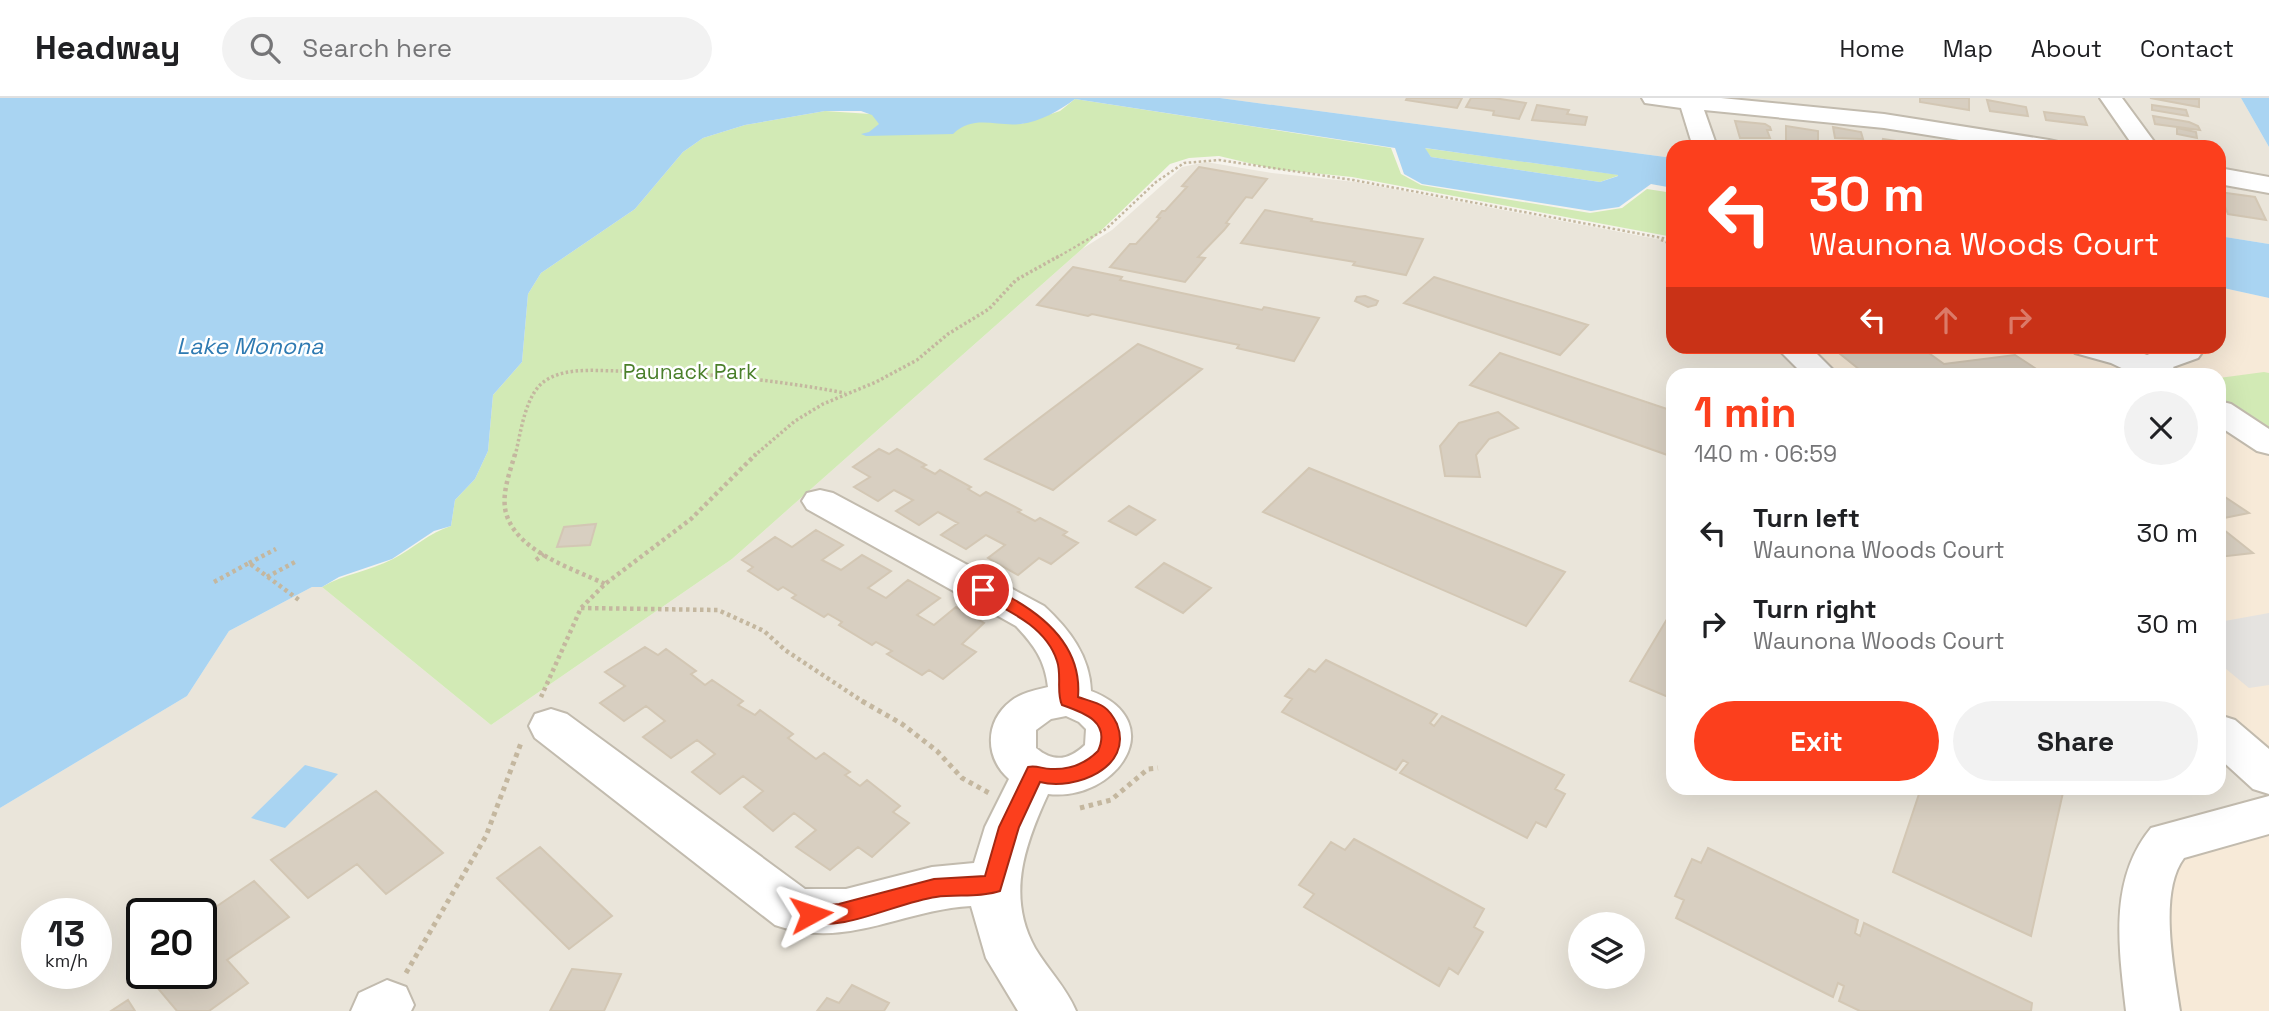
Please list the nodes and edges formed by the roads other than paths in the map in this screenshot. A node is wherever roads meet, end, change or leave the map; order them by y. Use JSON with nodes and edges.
{"nodes":[{"id":1,"x":1653,"y":98,"type":"edge"},
{"id":2,"x":2111,"y":98,"type":"edge"},
{"id":3,"x":1689,"y":100,"type":"edge"},
{"id":4,"x":1702,"y":140,"type":"edge"},
{"id":5,"x":2008,"y":140,"type":"edge"},
{"id":6,"x":2141,"y":140,"type":"edge"},
{"id":7,"x":2226,"y":177,"type":"edge"},
{"id":8,"x":2269,"y":185,"type":"edge"},
{"id":9,"x":1799,"y":354,"type":"edge"},
{"id":10,"x":2115,"y":354,"type":"edge"},
{"id":11,"x":2182,"y":354,"type":"edge"},
{"id":12,"x":1814,"y":368,"type":"edge"},
{"id":13,"x":2148,"y":368,"type":"edge"},
{"id":14,"x":2159,"y":368,"type":"edge"},
{"id":15,"x":2226,"y":416,"type":"edge"},
{"id":16,"x":2269,"y":444,"type":"edge"},
{"id":17,"x":820,"y":501,"type":"dead end"},
{"id":18,"x":1069,"y":700,"type":"junction"},
{"id":19,"x":537,"y":722,"type":"road end"},
{"id":20,"x":2226,"y":737,"type":"edge"},
{"id":21,"x":2266,"y":768,"type":"edge"},
{"id":22,"x":1027,"y":791,"type":"junction"},
{"id":23,"x":2269,"y":815,"type":"edge"},
{"id":24,"x":993,"y":884,"type":"junction"},
{"id":25,"x":1039,"y":1007,"type":"edge"},
{"id":26,"x":2153,"y":1011,"type":"edge"}],
"edges":[{"from":1,"to":3,"type":"street"},
{"from":2,"to":6,"type":"street"},
{"from":3,"to":4,"type":"street"},
{"from":3,"to":5,"type":"street"},
{"from":7,"to":8,"type":"street"},
{"from":9,"to":12,"type":"street"},
{"from":10,"to":13,"type":"street"},
{"from":11,"to":14,"type":"street"},
{"from":15,"to":16,"type":"street"},
{"from":17,"to":18,"type":"street"},
{"from":18,"to":22,"type":"street"},
{"from":18,"to":22,"type":"street"},
{"from":19,"to":24,"type":"street"},
{"from":20,"to":21,"type":"street"},
{"from":22,"to":24,"type":"street"},
{"from":23,"to":26,"type":"street"},
{"from":24,"to":25,"type":"street"}]}
